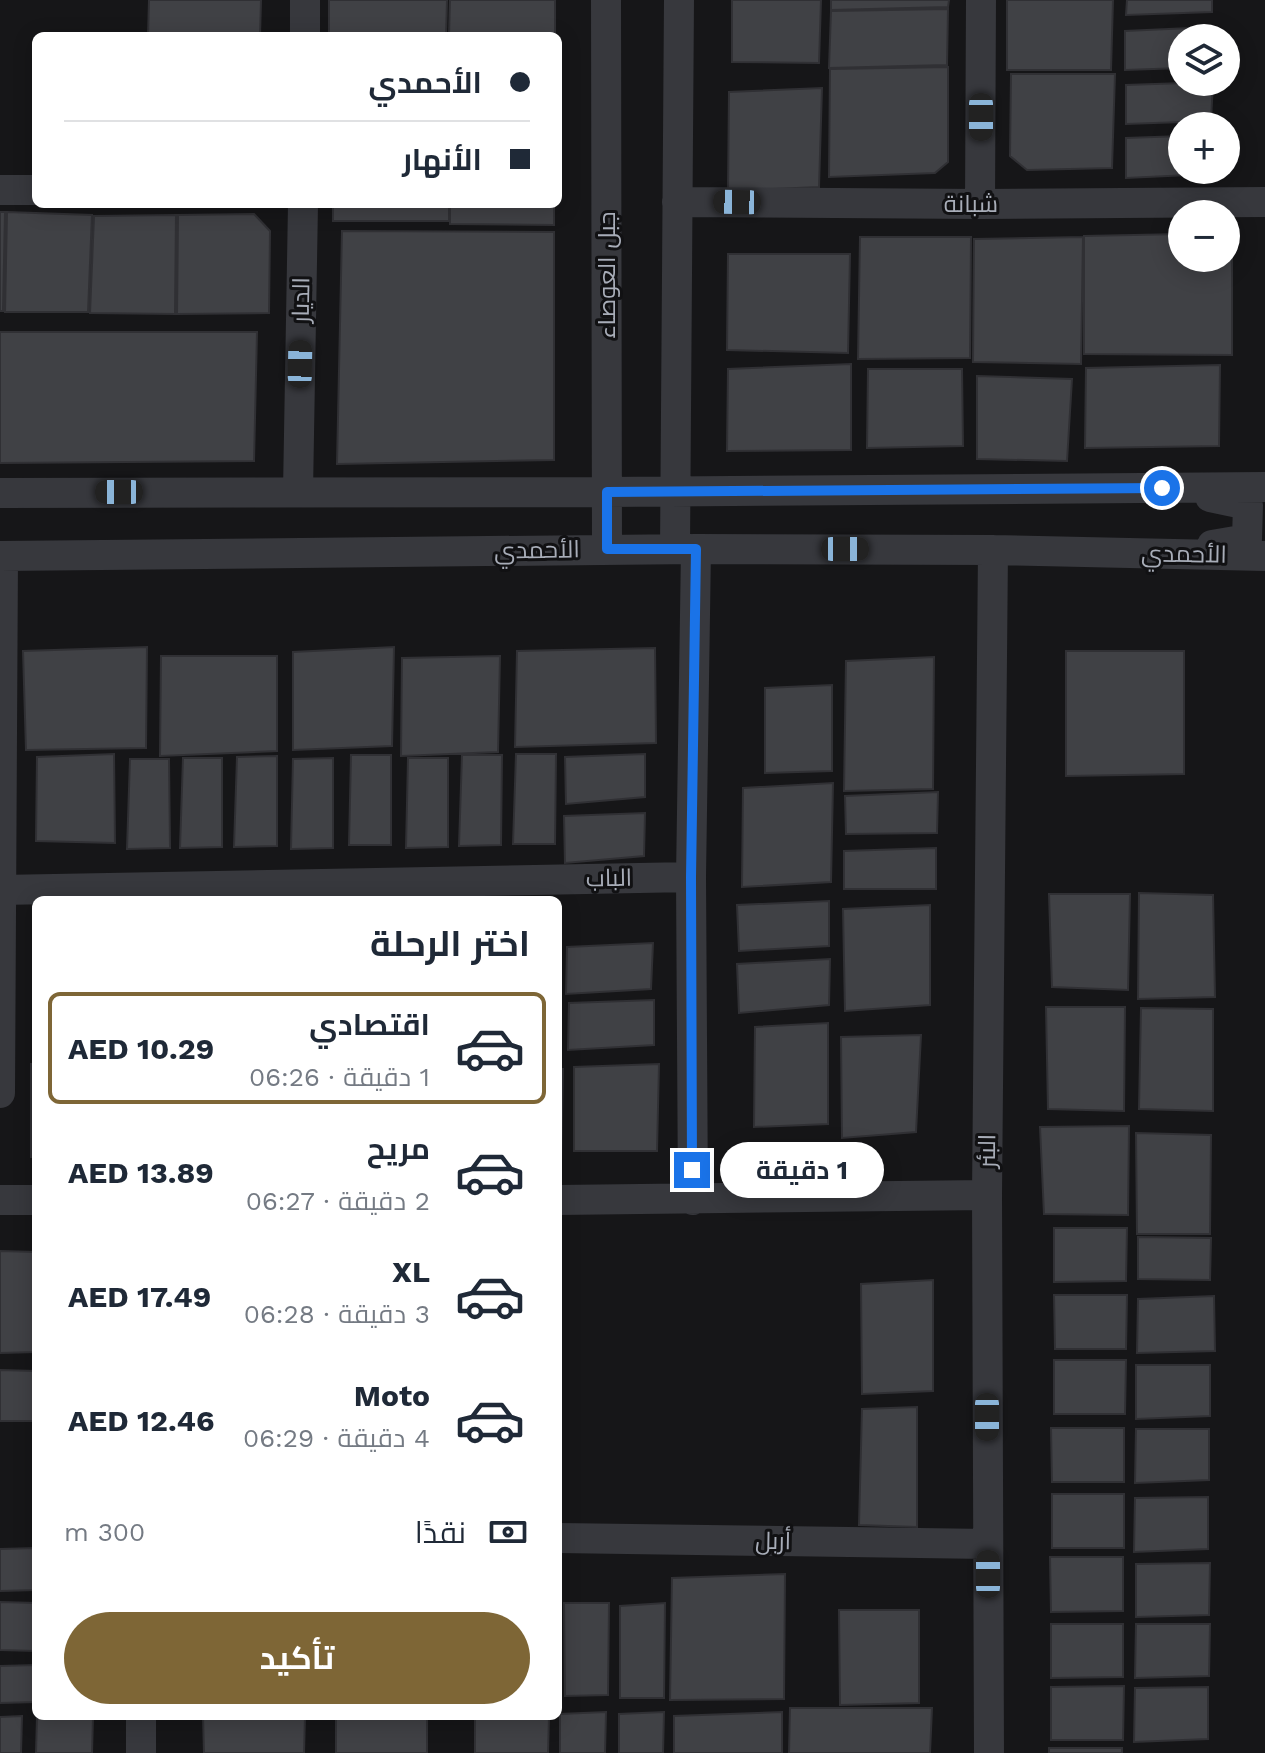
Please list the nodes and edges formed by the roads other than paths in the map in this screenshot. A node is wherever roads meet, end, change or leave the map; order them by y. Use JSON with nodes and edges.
{"nodes":[{"id":1,"x":305,"y":0,"type":"edge"},
{"id":2,"x":606,"y":0,"type":"edge"},
{"id":3,"x":679,"y":0,"type":"edge"},
{"id":4,"x":981,"y":0,"type":"edge"},
{"id":5,"x":305,"y":32,"type":"edge"},
{"id":6,"x":0,"y":190,"type":"edge"},
{"id":7,"x":32,"y":190,"type":"edge"},
{"id":8,"x":677,"y":202,"type":"junction"},
{"id":9,"x":1265,"y":202,"type":"edge"},
{"id":10,"x":980,"y":204,"type":"junction"},
{"id":11,"x":303,"y":208,"type":"edge"},
{"id":12,"x":1265,"y":487,"type":"edge"},
{"id":13,"x":1162,"y":488,"type":"junction"},
{"id":14,"x":675,"y":491,"type":"junction"},
{"id":15,"x":298,"y":492,"type":"junction"},
{"id":16,"x":607,"y":492,"type":"junction"},
{"id":17,"x":0,"y":493,"type":"edge"},
{"id":18,"x":607,"y":549,"type":"junction"},
{"id":19,"x":685,"y":549,"type":"junction"},
{"id":20,"x":993,"y":550,"type":"junction"},
{"id":21,"x":1162,"y":553,"type":"junction"},
{"id":22,"x":1,"y":556,"type":"edge"},
{"id":23,"x":1265,"y":556,"type":"edge"},
{"id":24,"x":691,"y":877,"type":"junction"},
{"id":25,"x":1,"y":890,"type":"edge"},
{"id":26,"x":0,"y":1093,"type":"edge"},
{"id":27,"x":987,"y":1195,"type":"junction"},
{"id":28,"x":0,"y":1200,"type":"edge"},
{"id":29,"x":32,"y":1200,"type":"edge"},
{"id":30,"x":562,"y":1200,"type":"edge"},
{"id":31,"x":693,"y":1200,"type":"junction"},
{"id":32,"x":562,"y":1538,"type":"edge"},
{"id":33,"x":988,"y":1544,"type":"junction"},
{"id":34,"x":141,"y":1720,"type":"edge"},
{"id":35,"x":141,"y":1753,"type":"edge"},
{"id":36,"x":989,"y":1753,"type":"edge"}],
"edges":[{"from":1,"to":5,"type":"street"},
{"from":2,"to":16,"type":"street","name":"جبل العوصاء"},
{"from":3,"to":8,"type":"street"},
{"from":4,"to":10,"type":"street"},
{"from":6,"to":7,"type":"street"},
{"from":8,"to":10,"type":"street","name":"شبانة"},
{"from":8,"to":14,"type":"street"},
{"from":9,"to":10,"type":"street","name":"شبانة"},
{"from":11,"to":15,"type":"street","name":"الديار"},
{"from":12,"to":13,"type":"street"},
{"from":13,"to":14,"type":"street"},
{"from":13,"to":21,"type":"street"},
{"from":14,"to":16,"type":"street"},
{"from":14,"to":19,"type":"street"},
{"from":15,"to":16,"type":"street"},
{"from":15,"to":17,"type":"street"},
{"from":16,"to":18,"type":"street","name":"جبل العوصاء"},
{"from":18,"to":19,"type":"street","name":"الأحمدي"},
{"from":18,"to":22,"type":"street","name":"الأحمدي"},
{"from":19,"to":20,"type":"street","name":"الأحمدي"},
{"from":19,"to":24,"type":"street"},
{"from":20,"to":21,"type":"street","name":"الأحمدي"},
{"from":20,"to":27,"type":"street","name":"البئر"},
{"from":21,"to":23,"type":"street","name":"الأحمدي"},
{"from":22,"to":25,"type":"street"},
{"from":24,"to":25,"type":"street","name":"الباب"},
{"from":24,"to":31,"type":"street"},
{"from":25,"to":26,"type":"street"},
{"from":27,"to":31,"type":"street"},
{"from":27,"to":33,"type":"street","name":"البئر"},
{"from":28,"to":29,"type":"street"},
{"from":30,"to":31,"type":"street"},
{"from":32,"to":33,"type":"street","name":"أربل"},
{"from":33,"to":36,"type":"street","name":"البئر"},
{"from":34,"to":35,"type":"street"}]}
